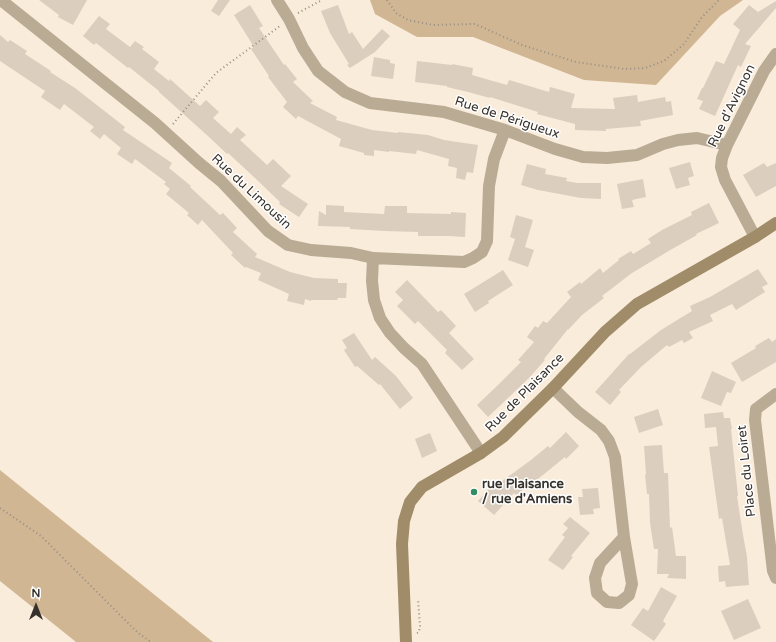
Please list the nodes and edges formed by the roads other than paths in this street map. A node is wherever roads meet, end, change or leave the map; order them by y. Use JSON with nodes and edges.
{"nodes":[{"id":1,"x":1,"y":0,"type":"edge"},
{"id":2,"x":277,"y":0,"type":"edge"},
{"id":3,"x":776,"y":54,"type":"edge"},
{"id":4,"x":505,"y":130,"type":"junction"},
{"id":5,"x":727,"y":145,"type":"junction"},
{"id":6,"x":776,"y":224,"type":"edge"},
{"id":7,"x":755,"y":237,"type":"junction"},
{"id":8,"x":373,"y":258,"type":"junction"},
{"id":9,"x":553,"y":388,"type":"junction"},
{"id":10,"x":776,"y":394,"type":"edge"},
{"id":11,"x":481,"y":453,"type":"junction"},
{"id":12,"x":624,"y":537,"type":"junction"},
{"id":13,"x":776,"y":578,"type":"edge"},
{"id":14,"x":406,"y":642,"type":"edge"}],
"edges":[{"from":1,"to":8,"type":"street","name":"Rue du Limousin"},
{"from":2,"to":4,"type":"street","name":"Rue de Périgueux"},
{"from":3,"to":5,"type":"street","name":"Rue d'Avignon"},
{"from":4,"to":5,"type":"street","name":"Rue de Périgueux"},
{"from":4,"to":8,"type":"street","name":"Rue du Limousin"},
{"from":5,"to":7,"type":"street","name":"Rue d'Avignon"},
{"from":6,"to":7,"type":"street","name":"Rue de Plaisance"},
{"from":7,"to":9,"type":"street","name":"Rue de Plaisance"},
{"from":8,"to":11,"type":"street"},
{"from":9,"to":11,"type":"street","name":"Rue de Plaisance"},
{"from":9,"to":12,"type":"street"},
{"from":10,"to":13,"type":"street","name":"Place du Loiret"},
{"from":11,"to":14,"type":"street","name":"Rue de Plaisance"},
{"from":12,"to":12,"type":"street"}]}
